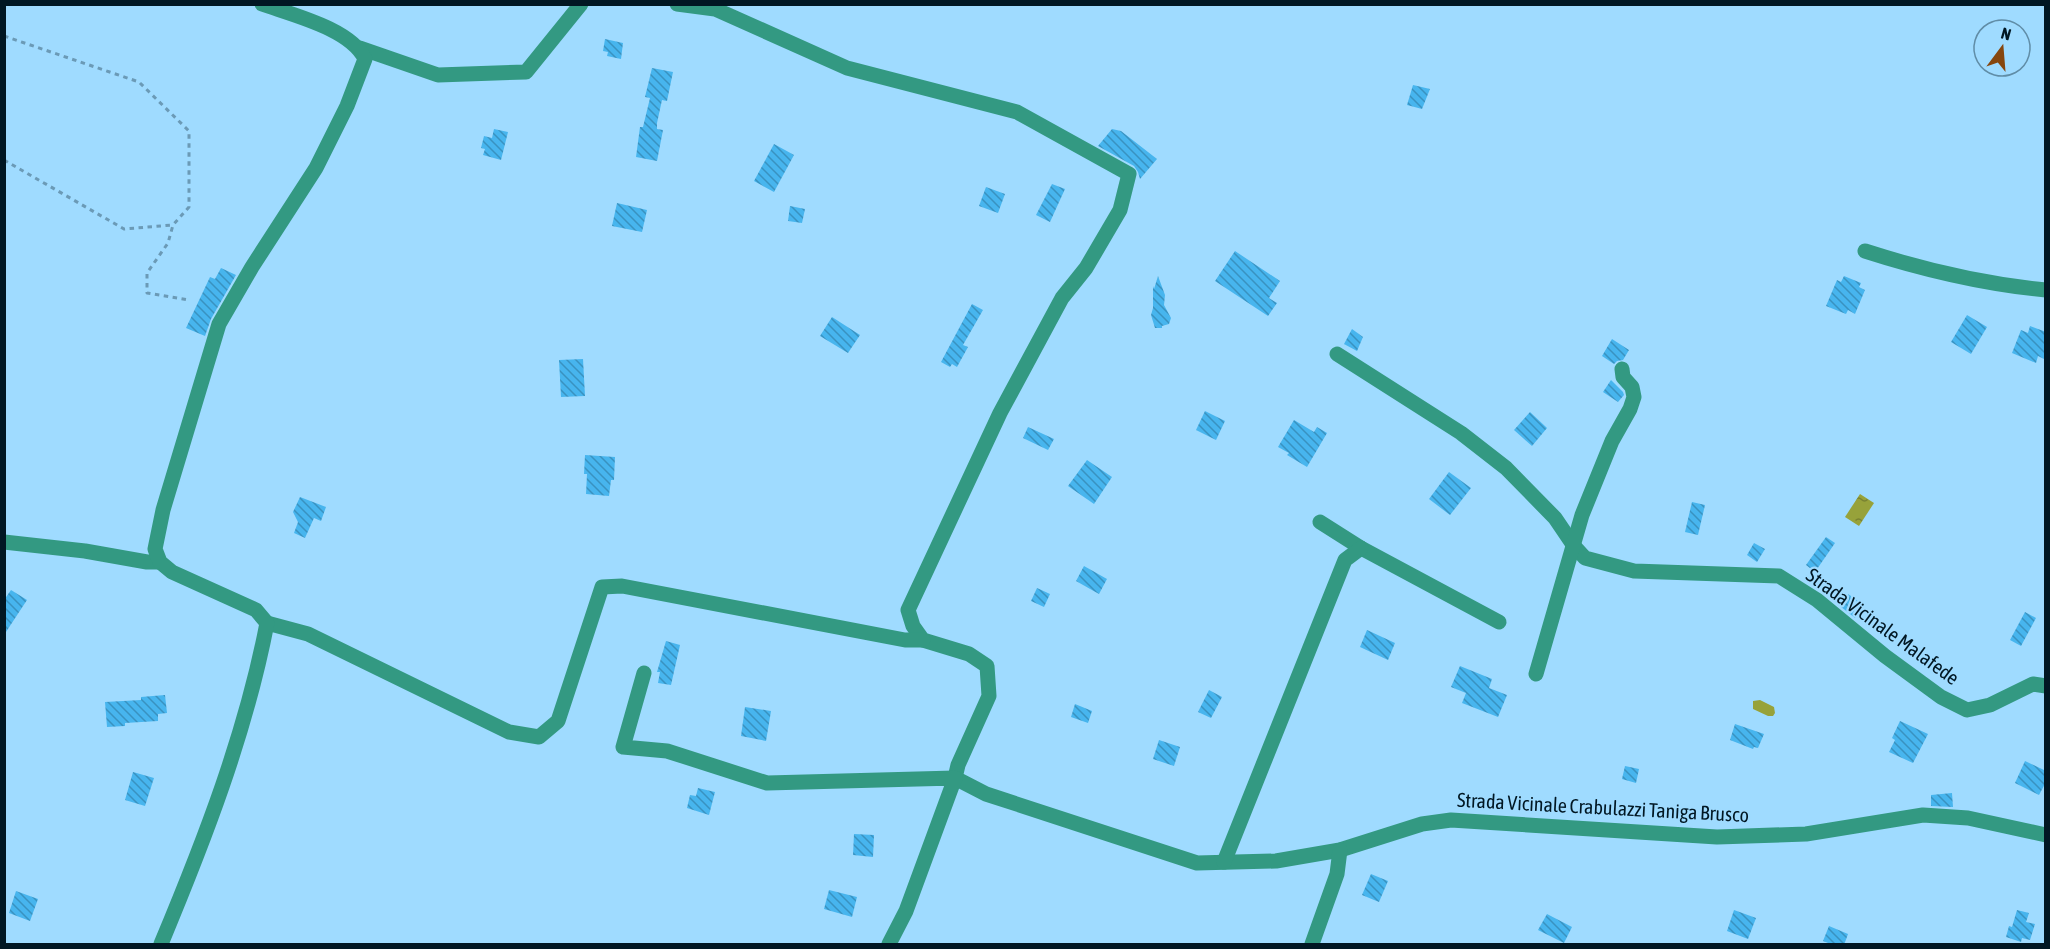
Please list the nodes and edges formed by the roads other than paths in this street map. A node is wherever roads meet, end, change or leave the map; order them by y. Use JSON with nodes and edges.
{"nodes":[{"id":1,"x":262,"y":4,"type":"edge"},
{"id":2,"x":581,"y":4,"type":"edge"},
{"id":3,"x":677,"y":4,"type":"edge"},
{"id":4,"x":360,"y":48,"type":"junction"},
{"id":5,"x":1865,"y":251,"type":"dead end"},
{"id":6,"x":2046,"y":290,"type":"edge"},
{"id":7,"x":1337,"y":354,"type":"dead end"},
{"id":8,"x":1622,"y":369,"type":"dead end"},
{"id":9,"x":1320,"y":522,"type":"dead end"},
{"id":10,"x":4,"y":542,"type":"edge"},
{"id":11,"x":1574,"y":546,"type":"junction"},
{"id":12,"x":1361,"y":548,"type":"junction"},
{"id":13,"x":160,"y":562,"type":"junction"},
{"id":14,"x":1499,"y":622,"type":"dead end"},
{"id":15,"x":267,"y":623,"type":"junction"},
{"id":16,"x":923,"y":639,"type":"junction"},
{"id":17,"x":644,"y":674,"type":"dead end"},
{"id":18,"x":1536,"y":674,"type":"dead end"},
{"id":19,"x":2046,"y":686,"type":"edge"},
{"id":20,"x":955,"y":778,"type":"junction"},
{"id":21,"x":2046,"y":836,"type":"edge"},
{"id":22,"x":1340,"y":850,"type":"junction"},
{"id":23,"x":1224,"y":862,"type":"junction"},
{"id":24,"x":161,"y":945,"type":"edge"},
{"id":25,"x":889,"y":945,"type":"edge"},
{"id":26,"x":1312,"y":945,"type":"edge"}],
"edges":[{"from":1,"to":4,"type":"street"},
{"from":2,"to":4,"type":"street"},
{"from":3,"to":16,"type":"street"},
{"from":4,"to":13,"type":"street"},
{"from":5,"to":6,"type":"street"},
{"from":7,"to":11,"type":"street","name":"Strada Vicinale Malafede"},
{"from":8,"to":11,"type":"street"},
{"from":9,"to":12,"type":"street"},
{"from":10,"to":13,"type":"street"},
{"from":11,"to":18,"type":"street"},
{"from":11,"to":19,"type":"street","name":"Strada Vicinale Malafede"},
{"from":12,"to":14,"type":"street"},
{"from":12,"to":23,"type":"street"},
{"from":13,"to":15,"type":"street"},
{"from":15,"to":16,"type":"street"},
{"from":15,"to":24,"type":"street"},
{"from":16,"to":20,"type":"street"},
{"from":17,"to":20,"type":"street"},
{"from":20,"to":23,"type":"street","name":"Strada Vicinale Crabulazzi Taniga Brusco"},
{"from":20,"to":25,"type":"street"},
{"from":21,"to":22,"type":"street","name":"Strada Vicinale Crabulazzi Taniga Brusco"},
{"from":22,"to":23,"type":"street","name":"Strada Vicinale Crabulazzi Taniga Brusco"},
{"from":22,"to":26,"type":"street"}]}
